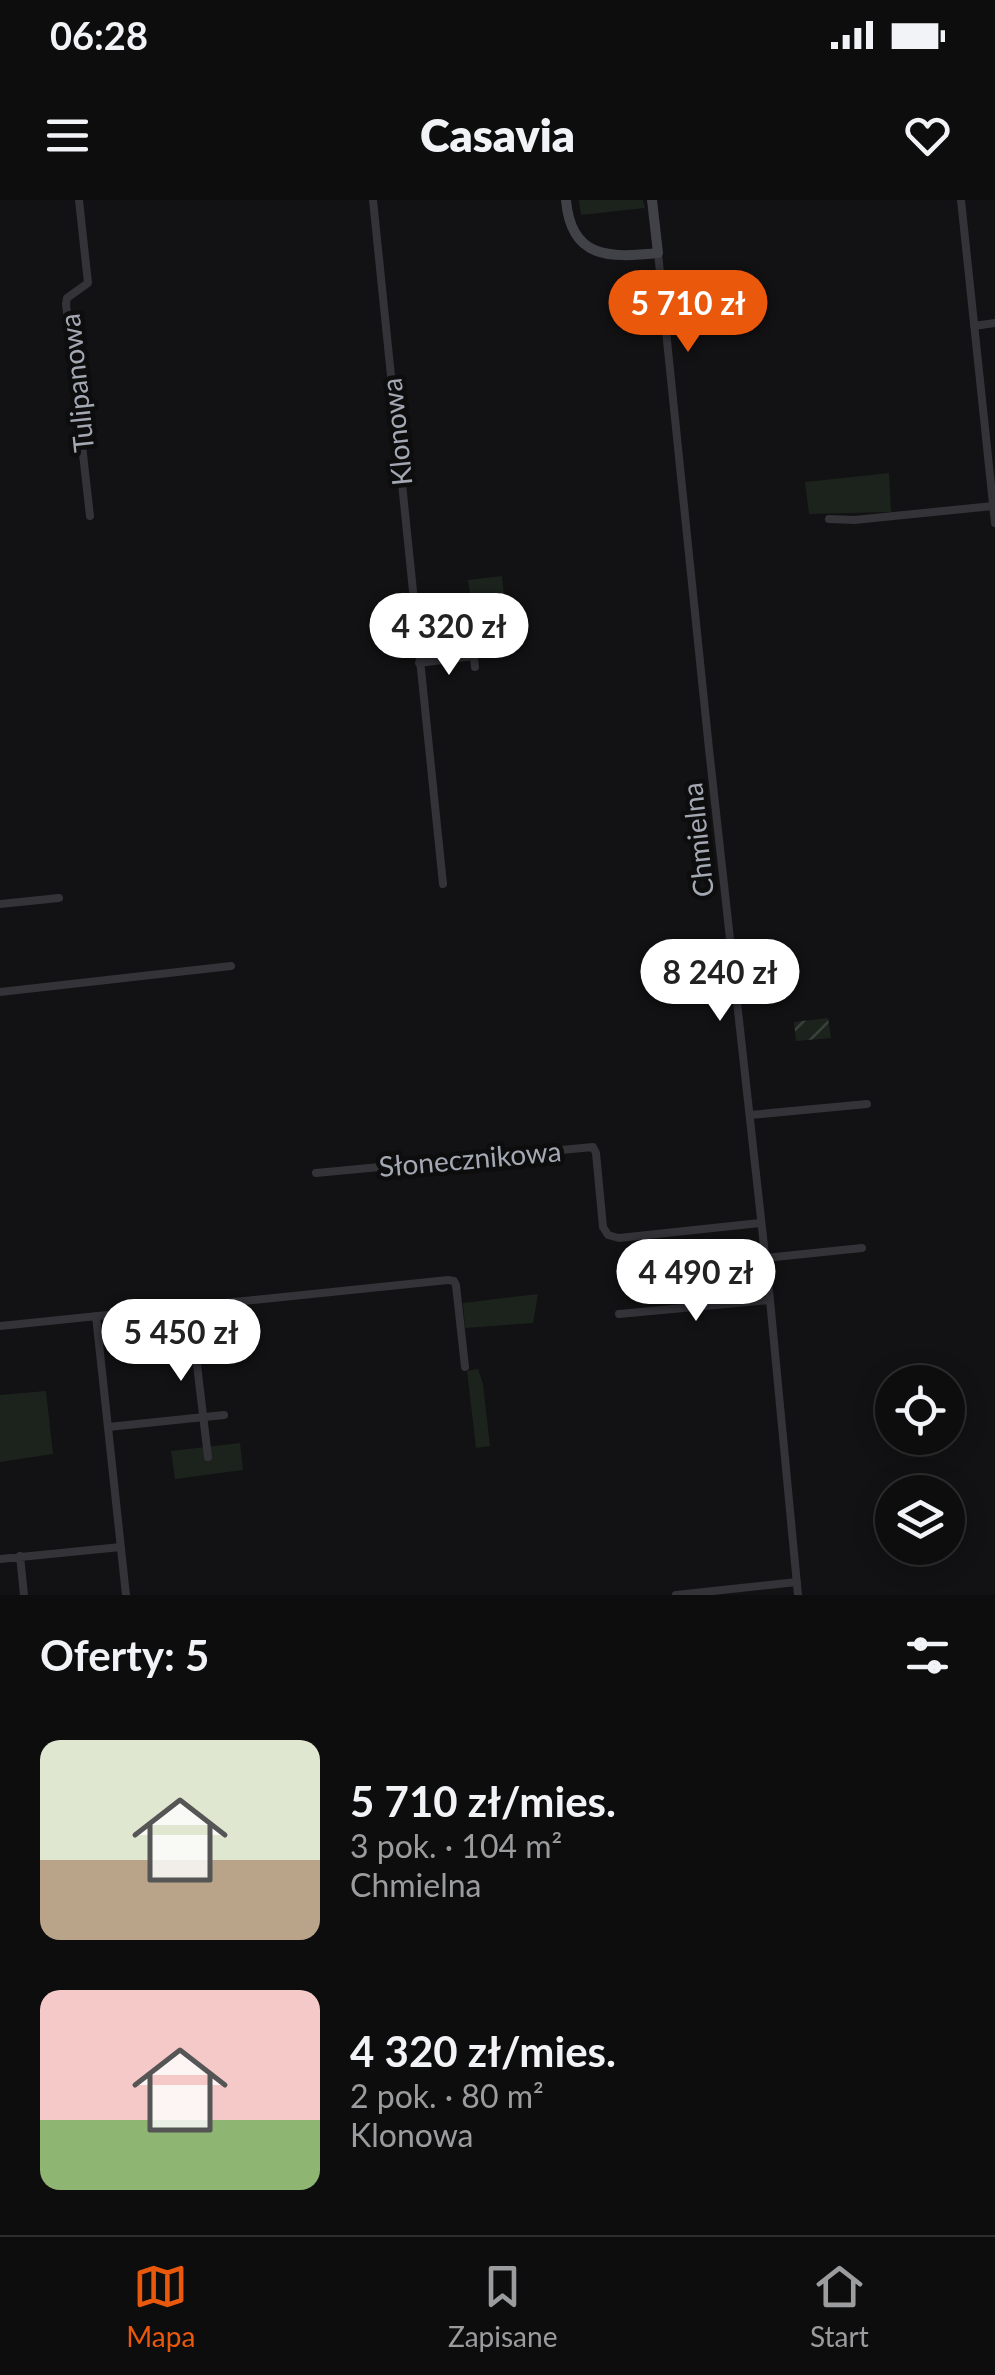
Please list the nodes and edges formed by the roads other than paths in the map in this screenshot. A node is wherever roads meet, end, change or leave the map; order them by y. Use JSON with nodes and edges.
{"nodes":[{"id":1,"x":79,"y":200,"type":"edge"},
{"id":2,"x":373,"y":200,"type":"edge"},
{"id":3,"x":566,"y":200,"type":"edge"},
{"id":4,"x":652,"y":200,"type":"edge"},
{"id":5,"x":961,"y":200,"type":"edge"},
{"id":6,"x":658,"y":253,"type":"junction"},
{"id":7,"x":995,"y":323,"type":"edge"},
{"id":8,"x":974,"y":326,"type":"junction"},
{"id":9,"x":993,"y":506,"type":"edge"},
{"id":10,"x":90,"y":516,"type":"dead end"},
{"id":11,"x":828,"y":519,"type":"dead end"},
{"id":12,"x":995,"y":523,"type":"edge"},
{"id":13,"x":471,"y":634,"type":"dead end"},
{"id":14,"x":473,"y":656,"type":"junction"},
{"id":15,"x":419,"y":663,"type":"junction"},
{"id":16,"x":475,"y":666,"type":"dead end"},
{"id":17,"x":443,"y":884,"type":"dead end"},
{"id":18,"x":59,"y":898,"type":"dead end"},
{"id":19,"x":0,"y":904,"type":"edge"},
{"id":20,"x":231,"y":966,"type":"dead end"},
{"id":21,"x":0,"y":992,"type":"edge"},
{"id":22,"x":868,"y":1104,"type":"dead end"},
{"id":23,"x":750,"y":1115,"type":"junction"},
{"id":24,"x":316,"y":1173,"type":"dead end"},
{"id":25,"x":760,"y":1222,"type":"junction"},
{"id":26,"x":862,"y":1248,"type":"dead end"},
{"id":27,"x":764,"y":1258,"type":"junction"},
{"id":28,"x":770,"y":1300,"type":"junction"},
{"id":29,"x":190,"y":1306,"type":"junction"},
{"id":30,"x":619,"y":1314,"type":"dead end"},
{"id":31,"x":96,"y":1316,"type":"junction"},
{"id":32,"x":0,"y":1326,"type":"edge"},
{"id":33,"x":465,"y":1367,"type":"dead end"},
{"id":34,"x":224,"y":1415,"type":"dead end"},
{"id":35,"x":204,"y":1416,"type":"junction"},
{"id":36,"x":108,"y":1427,"type":"junction"},
{"id":37,"x":208,"y":1457,"type":"dead end"},
{"id":38,"x":122,"y":1547,"type":"junction"},
{"id":39,"x":20,"y":1556,"type":"junction"},
{"id":40,"x":0,"y":1558,"type":"edge"},
{"id":41,"x":796,"y":1582,"type":"junction"},
{"id":42,"x":24,"y":1595,"type":"edge"},
{"id":43,"x":126,"y":1595,"type":"edge"},
{"id":44,"x":676,"y":1595,"type":"edge"},
{"id":45,"x":798,"y":1595,"type":"edge"}],
"edges":[{"from":1,"to":10,"type":"street","name":"Tulipanowa"},
{"from":2,"to":15,"type":"street","name":"Klonowa"},
{"from":3,"to":6,"type":"street"},
{"from":4,"to":6,"type":"street","name":"Chmielna"},
{"from":5,"to":8,"type":"street"},
{"from":6,"to":23,"type":"street","name":"Chmielna"},
{"from":7,"to":8,"type":"street"},
{"from":8,"to":9,"type":"street"},
{"from":9,"to":11,"type":"street"},
{"from":9,"to":12,"type":"street"},
{"from":13,"to":14,"type":"street"},
{"from":14,"to":15,"type":"street"},
{"from":14,"to":16,"type":"street"},
{"from":15,"to":17,"type":"street","name":"Klonowa"},
{"from":18,"to":19,"type":"street"},
{"from":20,"to":21,"type":"street"},
{"from":22,"to":23,"type":"street"},
{"from":23,"to":25,"type":"street","name":"Chmielna"},
{"from":24,"to":25,"type":"street","name":"Słonecznikowa"},
{"from":25,"to":27,"type":"street","name":"Chmielna"},
{"from":26,"to":27,"type":"street"},
{"from":27,"to":28,"type":"street","name":"Chmielna"},
{"from":28,"to":30,"type":"street"},
{"from":28,"to":41,"type":"street","name":"Chmielna"},
{"from":29,"to":31,"type":"street"},
{"from":29,"to":33,"type":"street"},
{"from":29,"to":35,"type":"street"},
{"from":31,"to":32,"type":"street"},
{"from":31,"to":36,"type":"street"},
{"from":34,"to":35,"type":"street"},
{"from":35,"to":36,"type":"street"},
{"from":35,"to":37,"type":"street"},
{"from":36,"to":38,"type":"street"},
{"from":38,"to":39,"type":"street"},
{"from":38,"to":43,"type":"street"},
{"from":39,"to":40,"type":"street"},
{"from":39,"to":42,"type":"street"},
{"from":41,"to":44,"type":"street"},
{"from":41,"to":45,"type":"street","name":"Chmielna"}]}
